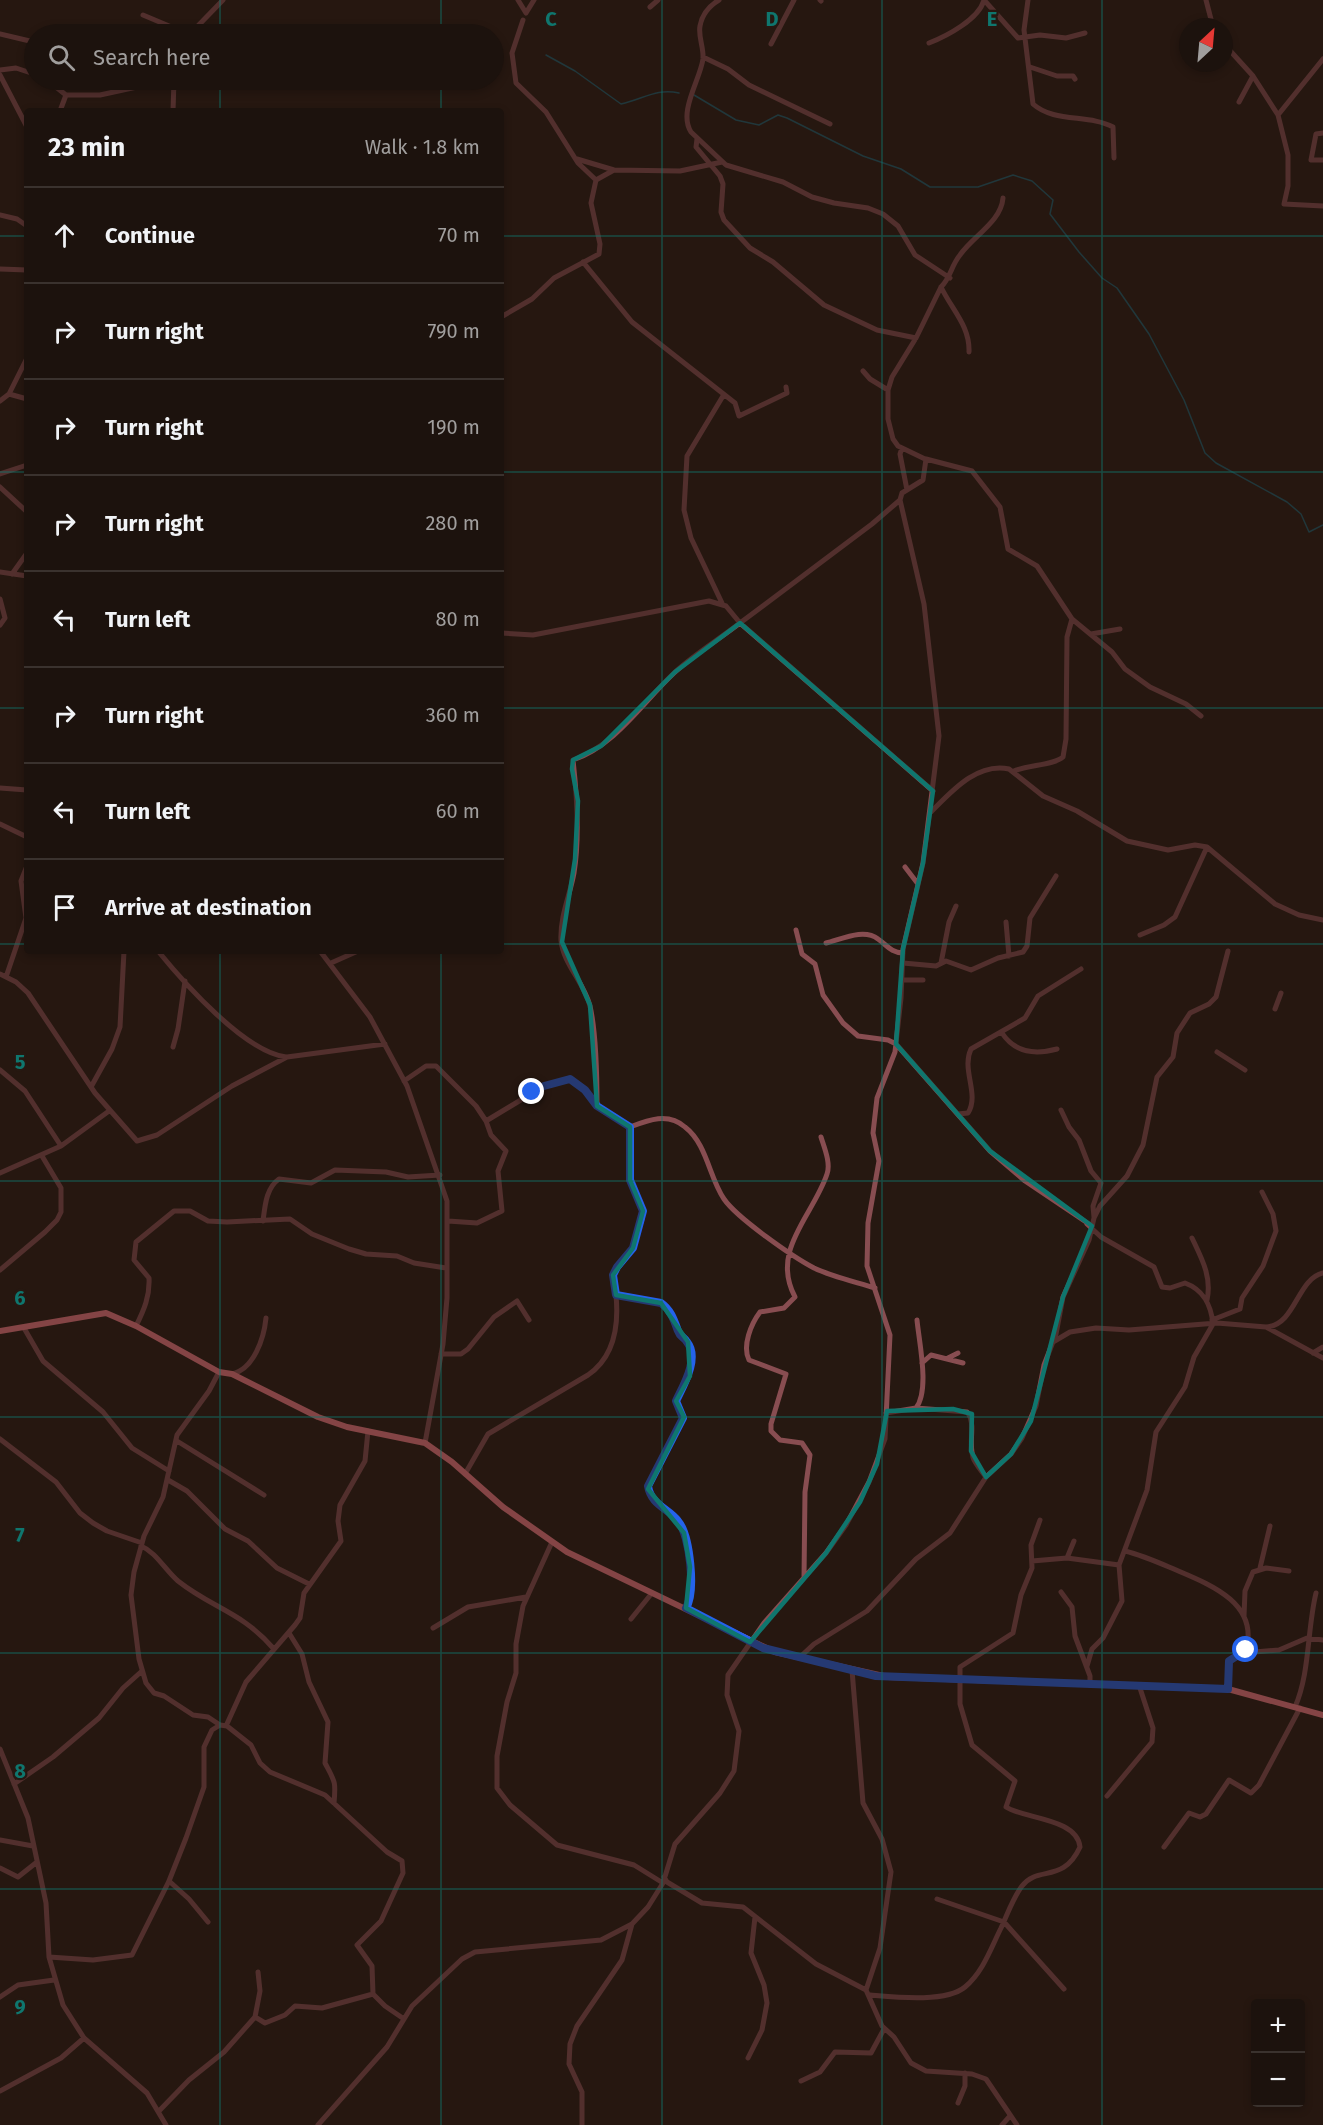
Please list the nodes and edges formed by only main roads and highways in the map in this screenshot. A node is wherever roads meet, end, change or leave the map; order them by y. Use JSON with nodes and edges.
{"nodes":[{"id":1,"x":0,"y":1331,"type":"edge"},
{"id":2,"x":1323,"y":1715,"type":"edge"}],
"edges":[{"from":1,"to":2,"type":"main road"}]}
